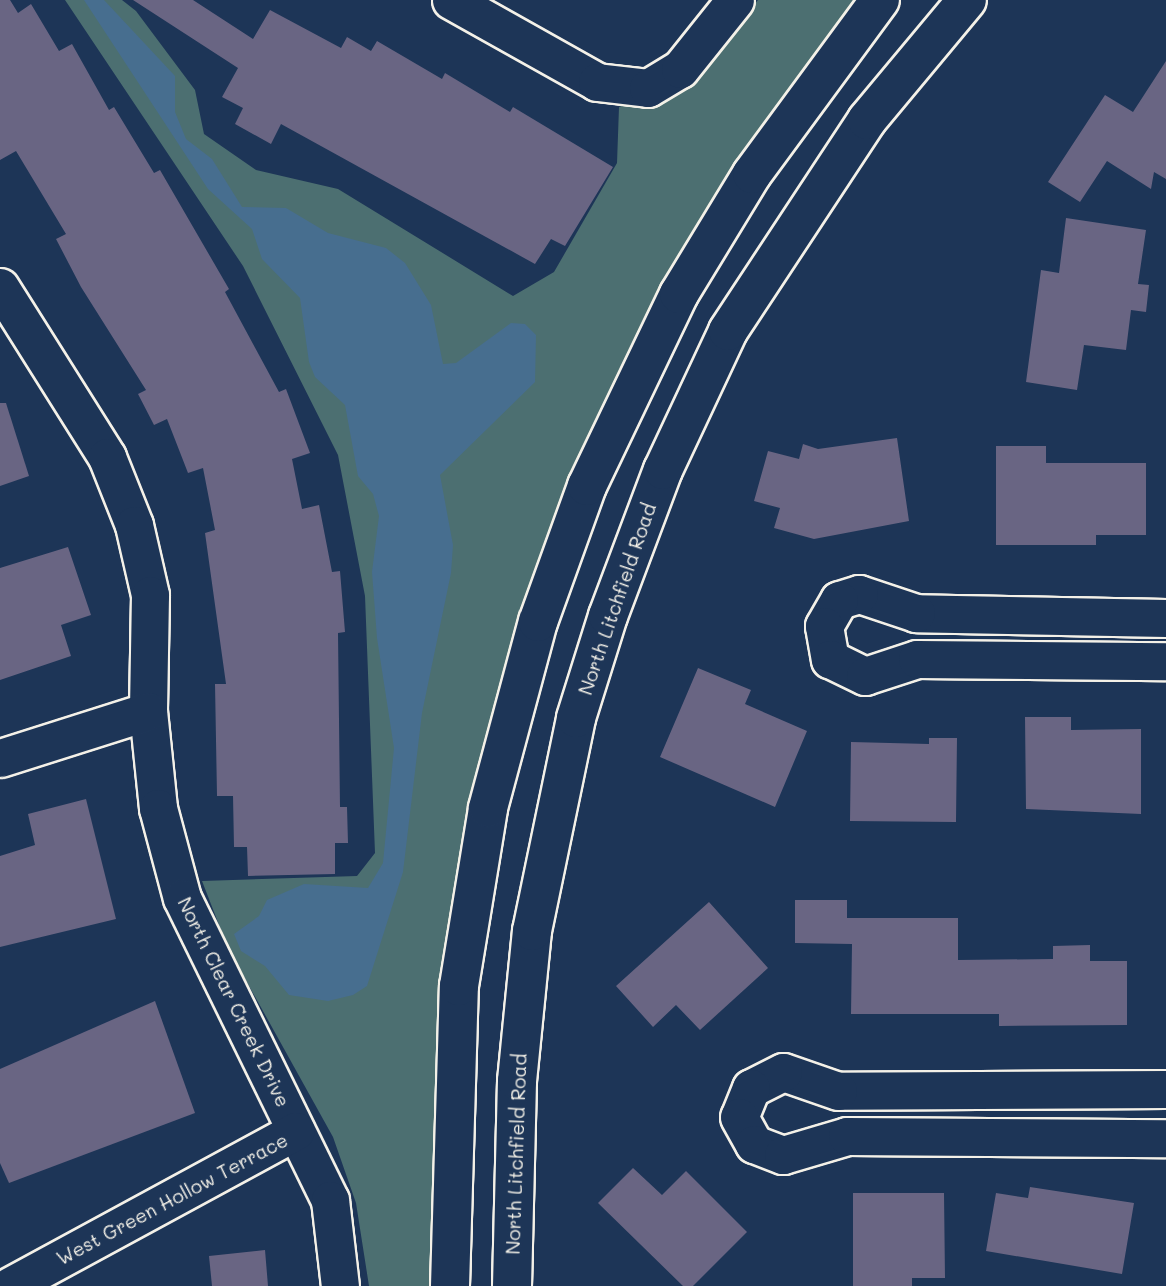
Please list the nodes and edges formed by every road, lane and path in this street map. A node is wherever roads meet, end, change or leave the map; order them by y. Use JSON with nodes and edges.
{"nodes":[{"id":1,"x":452,"y":0,"type":"edge"},
{"id":2,"x":735,"y":0,"type":"edge"},
{"id":3,"x":880,"y":0,"type":"edge"},
{"id":4,"x":967,"y":0,"type":"edge"},
{"id":5,"x":0,"y":288,"type":"edge"},
{"id":6,"x":990,"y":615,"type":"junction"},
{"id":7,"x":1166,"y":618,"type":"edge"},
{"id":8,"x":991,"y":660,"type":"junction"},
{"id":9,"x":1166,"y":661,"type":"edge"},
{"id":10,"x":148,"y":710,"type":"junction"},
{"id":11,"x":0,"y":758,"type":"edge"},
{"id":12,"x":1166,"y":1089,"type":"edge"},
{"id":13,"x":979,"y":1090,"type":"junction"},
{"id":14,"x":296,"y":1131,"type":"junction"},
{"id":15,"x":979,"y":1137,"type":"junction"},
{"id":16,"x":1166,"y":1138,"type":"edge"},
{"id":17,"x":10,"y":1286,"type":"edge"},
{"id":18,"x":340,"y":1286,"type":"edge"},
{"id":19,"x":450,"y":1286,"type":"edge"},
{"id":20,"x":512,"y":1286,"type":"edge"}],
"edges":[{"from":1,"to":2,"type":"street"},
{"from":3,"to":19,"type":"main road"},
{"from":4,"to":20,"type":"main road","name":"North Litchfield Road"},
{"from":5,"to":10,"type":"street","name":"North Clear Creek Drive"},
{"from":6,"to":7,"type":"street"},
{"from":6,"to":8,"type":"street"},
{"from":6,"to":8,"type":"street"},
{"from":8,"to":9,"type":"street"},
{"from":10,"to":11,"type":"street"},
{"from":10,"to":14,"type":"street","name":"North Clear Creek Drive"},
{"from":12,"to":13,"type":"street"},
{"from":13,"to":15,"type":"street"},
{"from":13,"to":15,"type":"street"},
{"from":14,"to":17,"type":"street","name":"West Green Hollow Terrace"},
{"from":14,"to":18,"type":"street","name":"North Clear Creek Drive"},
{"from":15,"to":16,"type":"street"}]}
